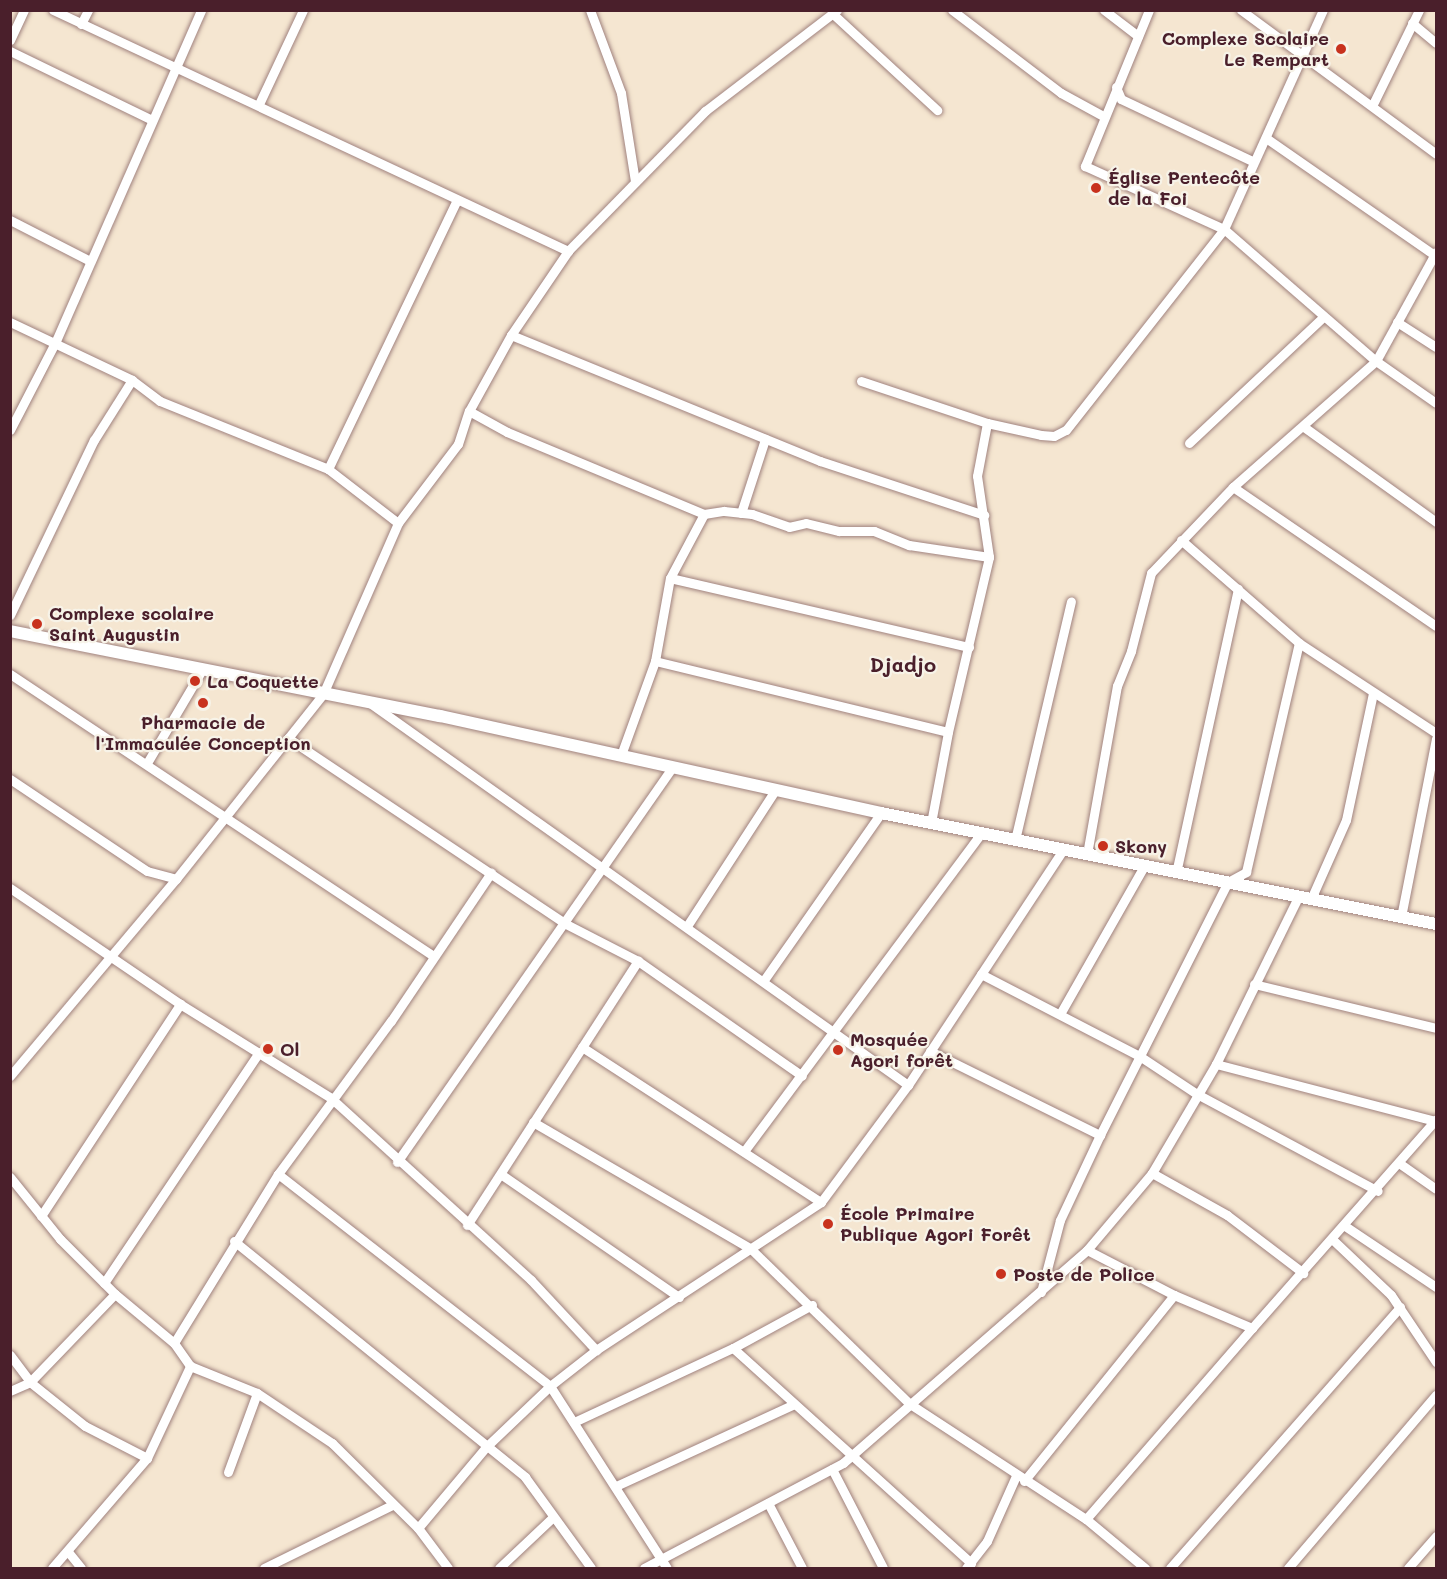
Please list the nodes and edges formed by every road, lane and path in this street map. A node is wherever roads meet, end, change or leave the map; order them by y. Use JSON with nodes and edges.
{"nodes":[{"id":1,"x":24,"y":10,"type":"edge"},
{"id":2,"x":52,"y":10,"type":"edge"},
{"id":3,"x":88,"y":10,"type":"edge"},
{"id":4,"x":201,"y":10,"type":"edge"},
{"id":5,"x":303,"y":10,"type":"edge"},
{"id":6,"x":590,"y":10,"type":"edge"},
{"id":7,"x":952,"y":10,"type":"edge"},
{"id":8,"x":1104,"y":10,"type":"edge"},
{"id":9,"x":1149,"y":10,"type":"edge"},
{"id":10,"x":1241,"y":10,"type":"edge"},
{"id":11,"x":1323,"y":10,"type":"edge"},
{"id":12,"x":1419,"y":10,"type":"edge"},
{"id":13,"x":835,"y":12,"type":"edge"},
{"id":14,"x":1413,"y":23,"type":"junction"},
{"id":15,"x":81,"y":24,"type":"junction"},
{"id":16,"x":1138,"y":36,"type":"junction"},
{"id":17,"x":10,"y":40,"type":"edge"},
{"id":18,"x":1437,"y":43,"type":"edge"},
{"id":19,"x":10,"y":51,"type":"edge"},
{"id":20,"x":1302,"y":57,"type":"junction"},
{"id":21,"x":175,"y":66,"type":"junction"},
{"id":22,"x":1116,"y":87,"type":"junction"},
{"id":23,"x":259,"y":104,"type":"junction"},
{"id":24,"x":1373,"y":104,"type":"junction"},
{"id":25,"x":937,"y":110,"type":"dead end"},
{"id":26,"x":1103,"y":116,"type":"junction"},
{"id":27,"x":152,"y":120,"type":"junction"},
{"id":28,"x":1266,"y":138,"type":"junction"},
{"id":29,"x":1437,"y":154,"type":"edge"},
{"id":30,"x":1252,"y":161,"type":"junction"},
{"id":31,"x":635,"y":181,"type":"junction"},
{"id":32,"x":457,"y":200,"type":"junction"},
{"id":33,"x":10,"y":220,"type":"edge"},
{"id":34,"x":1224,"y":229,"type":"junction"},
{"id":35,"x":568,"y":251,"type":"junction"},
{"id":36,"x":1436,"y":254,"type":"edge"},
{"id":37,"x":90,"y":261,"type":"junction"},
{"id":38,"x":1323,"y":317,"type":"junction"},
{"id":39,"x":10,"y":322,"type":"edge"},
{"id":40,"x":1398,"y":322,"type":"junction"},
{"id":41,"x":511,"y":335,"type":"junction"},
{"id":42,"x":55,"y":343,"type":"junction"},
{"id":43,"x":1437,"y":347,"type":"edge"},
{"id":44,"x":1376,"y":362,"type":"junction"},
{"id":45,"x":132,"y":381,"type":"junction"},
{"id":46,"x":861,"y":381,"type":"dead end"},
{"id":47,"x":1437,"y":403,"type":"edge"},
{"id":48,"x":469,"y":411,"type":"junction"},
{"id":49,"x":987,"y":423,"type":"junction"},
{"id":50,"x":1304,"y":427,"type":"junction"},
{"id":51,"x":10,"y":430,"type":"edge"},
{"id":52,"x":765,"y":439,"type":"junction"},
{"id":53,"x":1189,"y":444,"type":"dead end"},
{"id":54,"x":328,"y":470,"type":"junction"},
{"id":55,"x":1233,"y":487,"type":"junction"},
{"id":56,"x":741,"y":513,"type":"junction"},
{"id":57,"x":704,"y":514,"type":"junction"},
{"id":58,"x":984,"y":515,"type":"junction"},
{"id":59,"x":1437,"y":522,"type":"edge"},
{"id":60,"x":398,"y":523,"type":"junction"},
{"id":61,"x":1181,"y":540,"type":"junction"},
{"id":62,"x":989,"y":557,"type":"junction"},
{"id":63,"x":670,"y":578,"type":"junction"},
{"id":64,"x":1238,"y":589,"type":"junction"},
{"id":65,"x":1071,"y":601,"type":"dead end"},
{"id":66,"x":10,"y":615,"type":"edge"},
{"id":67,"x":1437,"y":626,"type":"edge"},
{"id":68,"x":10,"y":631,"type":"edge"},
{"id":69,"x":1299,"y":643,"type":"junction"},
{"id":70,"x":969,"y":647,"type":"junction"},
{"id":71,"x":655,"y":661,"type":"junction"},
{"id":72,"x":202,"y":670,"type":"junction"},
{"id":73,"x":10,"y":674,"type":"edge"},
{"id":74,"x":1373,"y":693,"type":"junction"},
{"id":75,"x":323,"y":694,"type":"junction"},
{"id":76,"x":369,"y":702,"type":"junction"},
{"id":77,"x":948,"y":732,"type":"junction"},
{"id":78,"x":1437,"y":733,"type":"edge"},
{"id":79,"x":288,"y":738,"type":"junction"},
{"id":80,"x":1437,"y":738,"type":"edge"},
{"id":81,"x":621,"y":755,"type":"junction"},
{"id":82,"x":147,"y":763,"type":"junction"},
{"id":83,"x":673,"y":767,"type":"junction"},
{"id":84,"x":10,"y":778,"type":"edge"},
{"id":85,"x":776,"y":789,"type":"junction"},
{"id":86,"x":881,"y":813,"type":"junction"},
{"id":87,"x":225,"y":815,"type":"junction"},
{"id":88,"x":931,"y":823,"type":"junction"},
{"id":89,"x":981,"y":833,"type":"junction"},
{"id":90,"x":1015,"y":840,"type":"junction"},
{"id":91,"x":1063,"y":850,"type":"junction"},
{"id":92,"x":1087,"y":854,"type":"junction"},
{"id":93,"x":1144,"y":866,"type":"junction"},
{"id":94,"x":602,"y":868,"type":"junction"},
{"id":95,"x":491,"y":873,"type":"junction"},
{"id":96,"x":1176,"y":873,"type":"junction"},
{"id":97,"x":176,"y":879,"type":"junction"},
{"id":98,"x":1228,"y":882,"type":"junction"},
{"id":99,"x":10,"y":888,"type":"edge"},
{"id":100,"x":1298,"y":897,"type":"junction"},
{"id":101,"x":1311,"y":899,"type":"junction"},
{"id":102,"x":1401,"y":917,"type":"junction"},
{"id":103,"x":566,"y":924,"type":"junction"},
{"id":104,"x":1437,"y":924,"type":"edge"},
{"id":105,"x":687,"y":926,"type":"junction"},
{"id":106,"x":432,"y":955,"type":"junction"},
{"id":107,"x":111,"y":956,"type":"junction"},
{"id":108,"x":638,"y":961,"type":"junction"},
{"id":109,"x":981,"y":974,"type":"junction"},
{"id":110,"x":764,"y":980,"type":"junction"},
{"id":111,"x":1254,"y":984,"type":"junction"},
{"id":112,"x":180,"y":1004,"type":"junction"},
{"id":113,"x":1060,"y":1014,"type":"junction"},
{"id":114,"x":1437,"y":1028,"type":"edge"},
{"id":115,"x":835,"y":1030,"type":"junction"},
{"id":116,"x":582,"y":1047,"type":"junction"},
{"id":117,"x":930,"y":1051,"type":"junction"},
{"id":118,"x":259,"y":1052,"type":"junction"},
{"id":119,"x":1141,"y":1057,"type":"junction"},
{"id":120,"x":1216,"y":1064,"type":"junction"},
{"id":121,"x":10,"y":1076,"type":"edge"},
{"id":122,"x":802,"y":1076,"type":"junction"},
{"id":123,"x":908,"y":1085,"type":"junction"},
{"id":124,"x":1197,"y":1094,"type":"junction"},
{"id":125,"x":331,"y":1098,"type":"junction"},
{"id":126,"x":1436,"y":1120,"type":"edge"},
{"id":127,"x":533,"y":1122,"type":"junction"},
{"id":128,"x":1100,"y":1135,"type":"junction"},
{"id":129,"x":745,"y":1150,"type":"junction"},
{"id":130,"x":397,"y":1162,"type":"junction"},
{"id":131,"x":1399,"y":1163,"type":"junction"},
{"id":132,"x":1152,"y":1173,"type":"junction"},
{"id":133,"x":278,"y":1174,"type":"junction"},
{"id":134,"x":502,"y":1175,"type":"junction"},
{"id":135,"x":10,"y":1177,"type":"edge"},
{"id":136,"x":1437,"y":1189,"type":"edge"},
{"id":137,"x":1378,"y":1191,"type":"junction"},
{"id":138,"x":821,"y":1202,"type":"junction"},
{"id":139,"x":41,"y":1216,"type":"junction"},
{"id":140,"x":467,"y":1225,"type":"junction"},
{"id":141,"x":1345,"y":1226,"type":"junction"},
{"id":142,"x":1332,"y":1239,"type":"junction"},
{"id":143,"x":234,"y":1241,"type":"junction"},
{"id":144,"x":751,"y":1249,"type":"junction"},
{"id":145,"x":1088,"y":1250,"type":"junction"},
{"id":146,"x":1303,"y":1272,"type":"junction"},
{"id":147,"x":104,"y":1283,"type":"junction"},
{"id":148,"x":1437,"y":1287,"type":"edge"},
{"id":149,"x":1041,"y":1292,"type":"junction"},
{"id":150,"x":115,"y":1294,"type":"junction"},
{"id":151,"x":1174,"y":1295,"type":"junction"},
{"id":152,"x":679,"y":1297,"type":"junction"},
{"id":153,"x":812,"y":1305,"type":"junction"},
{"id":154,"x":1400,"y":1307,"type":"junction"},
{"id":155,"x":1252,"y":1328,"type":"junction"},
{"id":156,"x":174,"y":1343,"type":"junction"},
{"id":157,"x":733,"y":1348,"type":"junction"},
{"id":158,"x":596,"y":1350,"type":"junction"},
{"id":159,"x":10,"y":1355,"type":"edge"},
{"id":160,"x":1437,"y":1362,"type":"edge"},
{"id":161,"x":190,"y":1366,"type":"junction"},
{"id":162,"x":30,"y":1382,"type":"junction"},
{"id":163,"x":550,"y":1386,"type":"junction"},
{"id":164,"x":10,"y":1391,"type":"edge"},
{"id":165,"x":257,"y":1393,"type":"junction"},
{"id":166,"x":1437,"y":1395,"type":"edge"},
{"id":167,"x":794,"y":1404,"type":"junction"},
{"id":168,"x":910,"y":1404,"type":"junction"},
{"id":169,"x":574,"y":1422,"type":"junction"},
{"id":170,"x":486,"y":1447,"type":"junction"},
{"id":171,"x":853,"y":1455,"type":"junction"},
{"id":172,"x":147,"y":1458,"type":"junction"},
{"id":173,"x":832,"y":1469,"type":"junction"},
{"id":174,"x":228,"y":1472,"type":"dead end"},
{"id":175,"x":1020,"y":1479,"type":"junction"},
{"id":176,"x":616,"y":1486,"type":"junction"},
{"id":177,"x":768,"y":1503,"type":"junction"},
{"id":178,"x":392,"y":1505,"type":"junction"},
{"id":179,"x":553,"y":1518,"type":"junction"},
{"id":180,"x":1086,"y":1520,"type":"junction"},
{"id":181,"x":418,"y":1528,"type":"junction"},
{"id":182,"x":1437,"y":1536,"type":"edge"},
{"id":183,"x":69,"y":1553,"type":"junction"},
{"id":184,"x":664,"y":1564,"type":"edge"},
{"id":185,"x":969,"y":1566,"type":"edge"},
{"id":186,"x":52,"y":1569,"type":"edge"},
{"id":187,"x":81,"y":1569,"type":"edge"},
{"id":188,"x":264,"y":1569,"type":"edge"},
{"id":189,"x":448,"y":1569,"type":"edge"},
{"id":190,"x":499,"y":1569,"type":"edge"},
{"id":191,"x":591,"y":1569,"type":"edge"},
{"id":192,"x":644,"y":1569,"type":"edge"},
{"id":193,"x":802,"y":1569,"type":"edge"},
{"id":194,"x":883,"y":1569,"type":"edge"},
{"id":195,"x":1145,"y":1569,"type":"edge"},
{"id":196,"x":1170,"y":1569,"type":"edge"},
{"id":197,"x":1288,"y":1569,"type":"edge"},
{"id":198,"x":1408,"y":1569,"type":"edge"}],
"edges":[{"from":1,"to":17,"type":"street"},
{"from":2,"to":15,"type":"street"},
{"from":3,"to":15,"type":"street"},
{"from":4,"to":21,"type":"street"},
{"from":5,"to":23,"type":"street"},
{"from":6,"to":31,"type":"street"},
{"from":7,"to":26,"type":"street"},
{"from":8,"to":16,"type":"street"},
{"from":9,"to":16,"type":"street"},
{"from":10,"to":20,"type":"street"},
{"from":11,"to":20,"type":"street"},
{"from":12,"to":14,"type":"street"},
{"from":13,"to":25,"type":"street"},
{"from":13,"to":31,"type":"street"},
{"from":14,"to":18,"type":"street"},
{"from":14,"to":24,"type":"street"},
{"from":15,"to":21,"type":"street"},
{"from":16,"to":22,"type":"street"},
{"from":19,"to":27,"type":"street"},
{"from":20,"to":24,"type":"street"},
{"from":20,"to":28,"type":"street"},
{"from":21,"to":23,"type":"street"},
{"from":21,"to":27,"type":"street"},
{"from":22,"to":26,"type":"street"},
{"from":22,"to":30,"type":"street"},
{"from":23,"to":32,"type":"street"},
{"from":24,"to":29,"type":"street"},
{"from":26,"to":34,"type":"street"},
{"from":27,"to":37,"type":"street"},
{"from":28,"to":30,"type":"street"},
{"from":28,"to":36,"type":"street"},
{"from":30,"to":34,"type":"street"},
{"from":31,"to":35,"type":"street"},
{"from":32,"to":35,"type":"street"},
{"from":32,"to":54,"type":"street"},
{"from":33,"to":37,"type":"street"},
{"from":34,"to":38,"type":"street"},
{"from":34,"to":49,"type":"street"},
{"from":35,"to":41,"type":"street"},
{"from":36,"to":40,"type":"street"},
{"from":37,"to":42,"type":"street"},
{"from":38,"to":44,"type":"street"},
{"from":38,"to":53,"type":"street"},
{"from":39,"to":42,"type":"street"},
{"from":40,"to":43,"type":"street"},
{"from":40,"to":44,"type":"street"},
{"from":41,"to":48,"type":"street"},
{"from":41,"to":52,"type":"street"},
{"from":42,"to":45,"type":"street"},
{"from":42,"to":51,"type":"street"},
{"from":44,"to":47,"type":"street"},
{"from":44,"to":50,"type":"street"},
{"from":45,"to":54,"type":"street"},
{"from":45,"to":66,"type":"street"},
{"from":46,"to":49,"type":"street"},
{"from":48,"to":57,"type":"street"},
{"from":48,"to":60,"type":"street"},
{"from":49,"to":58,"type":"street"},
{"from":50,"to":55,"type":"street"},
{"from":50,"to":59,"type":"street"},
{"from":52,"to":56,"type":"street"},
{"from":52,"to":58,"type":"street"},
{"from":54,"to":60,"type":"street"},
{"from":55,"to":61,"type":"street"},
{"from":55,"to":67,"type":"street"},
{"from":56,"to":57,"type":"street"},
{"from":56,"to":62,"type":"street"},
{"from":57,"to":63,"type":"street"},
{"from":58,"to":62,"type":"street"},
{"from":60,"to":75,"type":"street"},
{"from":61,"to":64,"type":"street"},
{"from":61,"to":92,"type":"street"},
{"from":62,"to":70,"type":"street"},
{"from":63,"to":70,"type":"street"},
{"from":63,"to":71,"type":"street"},
{"from":64,"to":69,"type":"street"},
{"from":64,"to":96,"type":"street"},
{"from":65,"to":90,"type":"street"},
{"from":68,"to":72,"type":"main road"},
{"from":69,"to":74,"type":"street"},
{"from":69,"to":98,"type":"street"},
{"from":70,"to":77,"type":"street"},
{"from":71,"to":77,"type":"street"},
{"from":71,"to":81,"type":"street"},
{"from":72,"to":75,"type":"main road"},
{"from":72,"to":82,"type":"street"},
{"from":73,"to":82,"type":"street"},
{"from":74,"to":78,"type":"street"},
{"from":74,"to":101,"type":"street"},
{"from":75,"to":76,"type":"main road"},
{"from":75,"to":79,"type":"street"},
{"from":76,"to":81,"type":"main road"},
{"from":76,"to":94,"type":"street"},
{"from":77,"to":88,"type":"street"},
{"from":79,"to":87,"type":"street"},
{"from":79,"to":95,"type":"street"},
{"from":80,"to":102,"type":"street"},
{"from":81,"to":83,"type":"main road"},
{"from":82,"to":87,"type":"street"},
{"from":83,"to":85,"type":"main road"},
{"from":83,"to":94,"type":"street"},
{"from":84,"to":97,"type":"street"},
{"from":85,"to":86,"type":"main road"},
{"from":85,"to":105,"type":"street"},
{"from":86,"to":88,"type":"main road"},
{"from":86,"to":110,"type":"street"},
{"from":87,"to":97,"type":"street"},
{"from":87,"to":106,"type":"street"},
{"from":88,"to":89,"type":"main road"},
{"from":89,"to":90,"type":"main road"},
{"from":89,"to":115,"type":"street"},
{"from":90,"to":91,"type":"main road"},
{"from":91,"to":92,"type":"main road"},
{"from":91,"to":109,"type":"street"},
{"from":92,"to":93,"type":"main road"},
{"from":93,"to":96,"type":"main road"},
{"from":93,"to":113,"type":"street"},
{"from":94,"to":103,"type":"street"},
{"from":94,"to":105,"type":"street"},
{"from":95,"to":103,"type":"street"},
{"from":95,"to":106,"type":"street"},
{"from":96,"to":98,"type":"main road"},
{"from":97,"to":107,"type":"street"},
{"from":98,"to":100,"type":"main road"},
{"from":98,"to":119,"type":"street"},
{"from":99,"to":107,"type":"street"},
{"from":100,"to":101,"type":"main road"},
{"from":100,"to":111,"type":"street"},
{"from":101,"to":102,"type":"main road"},
{"from":102,"to":104,"type":"main road"},
{"from":103,"to":108,"type":"street"},
{"from":103,"to":130,"type":"street"},
{"from":105,"to":110,"type":"street"},
{"from":106,"to":125,"type":"street"},
{"from":107,"to":112,"type":"street"},
{"from":107,"to":121,"type":"street"},
{"from":108,"to":116,"type":"street"},
{"from":108,"to":122,"type":"street"},
{"from":109,"to":113,"type":"street"},
{"from":109,"to":117,"type":"street"},
{"from":110,"to":115,"type":"street"},
{"from":111,"to":114,"type":"street"},
{"from":111,"to":120,"type":"street"},
{"from":112,"to":118,"type":"street"},
{"from":112,"to":139,"type":"street"},
{"from":113,"to":119,"type":"street"},
{"from":115,"to":122,"type":"street"},
{"from":115,"to":123,"type":"street"},
{"from":116,"to":127,"type":"street"},
{"from":116,"to":129,"type":"street"},
{"from":117,"to":123,"type":"street"},
{"from":117,"to":128,"type":"street"},
{"from":118,"to":125,"type":"street"},
{"from":118,"to":147,"type":"street"},
{"from":119,"to":124,"type":"street"},
{"from":119,"to":128,"type":"street"},
{"from":120,"to":124,"type":"street"},
{"from":120,"to":126,"type":"street"},
{"from":122,"to":129,"type":"street"},
{"from":123,"to":138,"type":"street"},
{"from":124,"to":132,"type":"street"},
{"from":124,"to":137,"type":"street"},
{"from":125,"to":130,"type":"street"},
{"from":125,"to":133,"type":"street"},
{"from":126,"to":131,"type":"street"},
{"from":127,"to":134,"type":"street"},
{"from":127,"to":144,"type":"street"},
{"from":128,"to":149,"type":"street"},
{"from":129,"to":138,"type":"street"},
{"from":130,"to":140,"type":"street"},
{"from":131,"to":136,"type":"street"},
{"from":131,"to":137,"type":"street"},
{"from":132,"to":145,"type":"street"},
{"from":132,"to":146,"type":"street"},
{"from":133,"to":143,"type":"street"},
{"from":133,"to":163,"type":"street"},
{"from":134,"to":140,"type":"street"},
{"from":134,"to":152,"type":"street"},
{"from":135,"to":139,"type":"street"},
{"from":137,"to":141,"type":"street"},
{"from":138,"to":144,"type":"street"},
{"from":139,"to":147,"type":"street"},
{"from":140,"to":158,"type":"street"},
{"from":141,"to":142,"type":"street"},
{"from":141,"to":148,"type":"street"},
{"from":142,"to":146,"type":"street"},
{"from":142,"to":154,"type":"street"},
{"from":143,"to":156,"type":"street"},
{"from":143,"to":170,"type":"street"},
{"from":144,"to":152,"type":"street"},
{"from":144,"to":153,"type":"street"},
{"from":145,"to":149,"type":"street"},
{"from":145,"to":151,"type":"street"},
{"from":146,"to":155,"type":"street"},
{"from":147,"to":150,"type":"street"},
{"from":149,"to":168,"type":"street"},
{"from":150,"to":156,"type":"street"},
{"from":150,"to":162,"type":"street"},
{"from":151,"to":155,"type":"street"},
{"from":151,"to":175,"type":"street"},
{"from":152,"to":158,"type":"street"},
{"from":153,"to":157,"type":"street"},
{"from":153,"to":168,"type":"street"},
{"from":154,"to":160,"type":"street"},
{"from":154,"to":196,"type":"street"},
{"from":155,"to":180,"type":"street"},
{"from":156,"to":161,"type":"street"},
{"from":157,"to":167,"type":"street"},
{"from":157,"to":169,"type":"street"},
{"from":158,"to":163,"type":"street"},
{"from":159,"to":162,"type":"street"},
{"from":161,"to":165,"type":"street"},
{"from":161,"to":172,"type":"street"},
{"from":162,"to":164,"type":"street"},
{"from":162,"to":172,"type":"street"},
{"from":163,"to":169,"type":"street"},
{"from":163,"to":170,"type":"street"},
{"from":165,"to":174,"type":"street"},
{"from":165,"to":178,"type":"street"},
{"from":166,"to":197,"type":"street"},
{"from":167,"to":171,"type":"street"},
{"from":167,"to":176,"type":"street"},
{"from":168,"to":171,"type":"street"},
{"from":168,"to":175,"type":"street"},
{"from":169,"to":176,"type":"street"},
{"from":170,"to":179,"type":"street"},
{"from":170,"to":181,"type":"street"},
{"from":171,"to":173,"type":"street"},
{"from":171,"to":185,"type":"street"},
{"from":172,"to":183,"type":"street"},
{"from":173,"to":177,"type":"street"},
{"from":173,"to":194,"type":"street"},
{"from":175,"to":180,"type":"street"},
{"from":175,"to":185,"type":"street"},
{"from":176,"to":184,"type":"street"},
{"from":177,"to":184,"type":"street"},
{"from":177,"to":193,"type":"street"},
{"from":178,"to":181,"type":"street"},
{"from":178,"to":188,"type":"street"},
{"from":179,"to":190,"type":"street"},
{"from":179,"to":191,"type":"street"},
{"from":180,"to":195,"type":"street"},
{"from":181,"to":189,"type":"street"},
{"from":182,"to":198,"type":"street"},
{"from":183,"to":186,"type":"street"},
{"from":183,"to":187,"type":"street"},
{"from":184,"to":192,"type":"street"}]}
